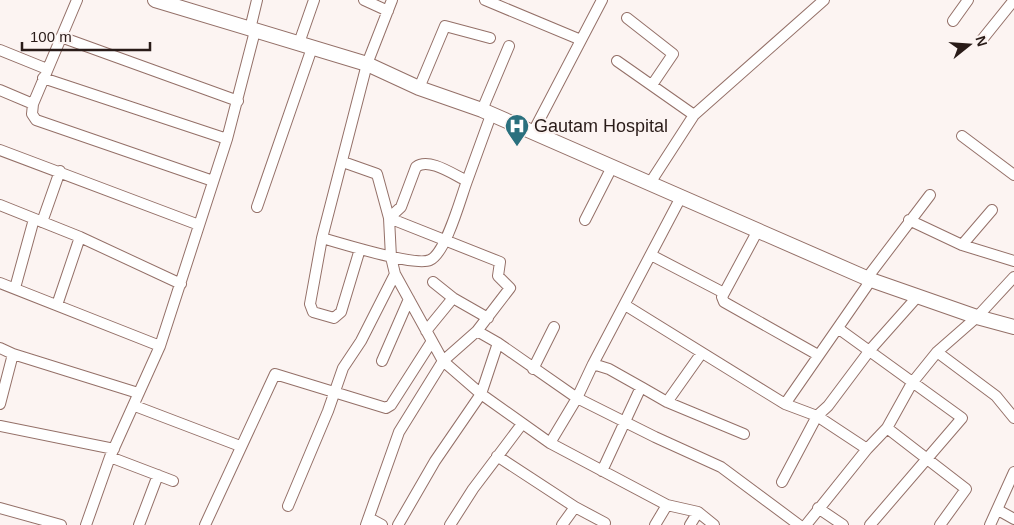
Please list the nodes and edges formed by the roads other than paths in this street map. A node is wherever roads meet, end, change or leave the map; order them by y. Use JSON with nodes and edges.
{"nodes":[{"id":1,"x":77,"y":0,"type":"edge"},
{"id":2,"x":158,"y":0,"type":"edge"},
{"id":3,"x":257,"y":0,"type":"edge"},
{"id":4,"x":314,"y":0,"type":"edge"},
{"id":5,"x":364,"y":0,"type":"edge"},
{"id":6,"x":392,"y":0,"type":"edge"},
{"id":7,"x":485,"y":0,"type":"edge"},
{"id":8,"x":602,"y":0,"type":"edge"},
{"id":9,"x":824,"y":0,"type":"edge"},
{"id":10,"x":968,"y":0,"type":"edge"},
{"id":11,"x":1014,"y":0,"type":"edge"},
{"id":12,"x":388,"y":11,"type":"junction"},
{"id":13,"x":627,"y":18,"type":"dead end"},
{"id":14,"x":953,"y":21,"type":"dead end"},
{"id":15,"x":253,"y":30,"type":"junction"},
{"id":16,"x":61,"y":37,"type":"junction"},
{"id":17,"x":490,"y":38,"type":"dead end"},
{"id":18,"x":581,"y":40,"type":"junction"},
{"id":19,"x":981,"y":41,"type":"dead end"},
{"id":20,"x":306,"y":46,"type":"junction"},
{"id":21,"x":509,"y":46,"type":"dead end"},
{"id":22,"x":0,"y":50,"type":"edge"},
{"id":23,"x":617,"y":61,"type":"dead end"},
{"id":24,"x":367,"y":64,"type":"junction"},
{"id":25,"x":45,"y":74,"type":"junction"},
{"id":26,"x":652,"y":85,"type":"junction"},
{"id":27,"x":419,"y":88,"type":"junction"},
{"id":28,"x":0,"y":90,"type":"edge"},
{"id":29,"x":238,"y":101,"type":"junction"},
{"id":30,"x":33,"y":104,"type":"junction"},
{"id":31,"x":487,"y":112,"type":"junction"},
{"id":32,"x":694,"y":115,"type":"junction"},
{"id":33,"x":534,"y":132,"type":"junction"},
{"id":34,"x":962,"y":136,"type":"dead end"},
{"id":35,"x":227,"y":139,"type":"junction"},
{"id":36,"x":0,"y":150,"type":"edge"},
{"id":37,"x":343,"y":162,"type":"junction"},
{"id":38,"x":612,"y":166,"type":"junction"},
{"id":39,"x":60,"y":172,"type":"junction"},
{"id":40,"x":1014,"y":175,"type":"edge"},
{"id":41,"x":213,"y":181,"type":"junction"},
{"id":42,"x":467,"y":181,"type":"junction"},
{"id":43,"x":650,"y":183,"type":"junction"},
{"id":44,"x":930,"y":196,"type":"dead end"},
{"id":45,"x":680,"y":197,"type":"junction"},
{"id":46,"x":0,"y":205,"type":"edge"},
{"id":47,"x":257,"y":207,"type":"dead end"},
{"id":48,"x":992,"y":210,"type":"dead end"},
{"id":49,"x":388,"y":218,"type":"junction"},
{"id":50,"x":585,"y":220,"type":"dead end"},
{"id":51,"x":909,"y":220,"type":"junction"},
{"id":52,"x":38,"y":221,"type":"junction"},
{"id":53,"x":198,"y":225,"type":"junction"},
{"id":54,"x":757,"y":232,"type":"junction"},
{"id":55,"x":80,"y":237,"type":"junction"},
{"id":56,"x":322,"y":238,"type":"junction"},
{"id":57,"x":444,"y":241,"type":"junction"},
{"id":58,"x":962,"y":245,"type":"junction"},
{"id":59,"x":360,"y":249,"type":"junction"},
{"id":60,"x":651,"y":255,"type":"junction"},
{"id":61,"x":391,"y":257,"type":"junction"},
{"id":62,"x":1014,"y":261,"type":"edge"},
{"id":63,"x":395,"y":274,"type":"junction"},
{"id":64,"x":1014,"y":277,"type":"edge"},
{"id":65,"x":869,"y":279,"type":"junction"},
{"id":66,"x":433,"y":282,"type":"dead end"},
{"id":67,"x":0,"y":283,"type":"edge"},
{"id":68,"x":181,"y":284,"type":"junction"},
{"id":69,"x":15,"y":288,"type":"junction"},
{"id":70,"x":724,"y":293,"type":"junction"},
{"id":71,"x":918,"y":296,"type":"junction"},
{"id":72,"x":453,"y":298,"type":"junction"},
{"id":73,"x":409,"y":299,"type":"junction"},
{"id":74,"x":57,"y":305,"type":"junction"},
{"id":75,"x":625,"y":305,"type":"junction"},
{"id":76,"x":488,"y":318,"type":"junction"},
{"id":77,"x":977,"y":318,"type":"junction"},
{"id":78,"x":554,"y":327,"type":"dead end"},
{"id":79,"x":1014,"y":327,"type":"edge"},
{"id":80,"x":839,"y":329,"type":"junction"},
{"id":81,"x":426,"y":331,"type":"junction"},
{"id":82,"x":477,"y":331,"type":"junction"},
{"id":83,"x":432,"y":341,"type":"junction"},
{"id":84,"x":498,"y":343,"type":"junction"},
{"id":85,"x":160,"y":346,"type":"junction"},
{"id":86,"x":0,"y":348,"type":"edge"},
{"id":87,"x":870,"y":350,"type":"junction"},
{"id":88,"x":937,"y":352,"type":"junction"},
{"id":89,"x":13,"y":354,"type":"junction"},
{"id":90,"x":701,"y":354,"type":"junction"},
{"id":91,"x":818,"y":355,"type":"junction"},
{"id":92,"x":382,"y":360,"type":"dead end"},
{"id":93,"x":444,"y":361,"type":"junction"},
{"id":94,"x":593,"y":364,"type":"junction"},
{"id":95,"x":533,"y":369,"type":"junction"},
{"id":96,"x":912,"y":383,"type":"junction"},
{"id":97,"x":641,"y":387,"type":"junction"},
{"id":98,"x":335,"y":392,"type":"junction"},
{"id":99,"x":138,"y":393,"type":"junction"},
{"id":100,"x":481,"y":394,"type":"junction"},
{"id":101,"x":577,"y":398,"type":"junction"},
{"id":102,"x":667,"y":402,"type":"junction"},
{"id":103,"x":0,"y":404,"type":"edge"},
{"id":104,"x":785,"y":404,"type":"junction"},
{"id":105,"x":135,"y":406,"type":"junction"},
{"id":106,"x":817,"y":416,"type":"junction"},
{"id":107,"x":1014,"y":418,"type":"edge"},
{"id":108,"x":626,"y":421,"type":"junction"},
{"id":109,"x":522,"y":424,"type":"junction"},
{"id":110,"x":0,"y":426,"type":"edge"},
{"id":111,"x":888,"y":428,"type":"junction"},
{"id":112,"x":744,"y":434,"type":"dead end"},
{"id":113,"x":550,"y":443,"type":"junction"},
{"id":114,"x":240,"y":446,"type":"junction"},
{"id":115,"x":867,"y":449,"type":"junction"},
{"id":116,"x":112,"y":453,"type":"junction"},
{"id":117,"x":497,"y":456,"type":"junction"},
{"id":118,"x":928,"y":458,"type":"junction"},
{"id":119,"x":602,"y":471,"type":"junction"},
{"id":120,"x":1014,"y":472,"type":"edge"},
{"id":121,"x":158,"y":475,"type":"junction"},
{"id":122,"x":173,"y":481,"type":"dead end"},
{"id":123,"x":782,"y":482,"type":"dead end"},
{"id":124,"x":667,"y":505,"type":"junction"},
{"id":125,"x":288,"y":506,"type":"dead end"},
{"id":126,"x":575,"y":507,"type":"junction"},
{"id":127,"x":0,"y":508,"type":"edge"},
{"id":128,"x":818,"y":508,"type":"junction"},
{"id":129,"x":998,"y":510,"type":"junction"},
{"id":130,"x":698,"y":512,"type":"junction"},
{"id":131,"x":1014,"y":519,"type":"edge"},
{"id":132,"x":368,"y":522,"type":"edge"},
{"id":133,"x":607,"y":524,"type":"edge"},
{"id":134,"x":62,"y":525,"type":"edge"},
{"id":135,"x":86,"y":525,"type":"edge"},
{"id":136,"x":139,"y":525,"type":"edge"},
{"id":137,"x":205,"y":525,"type":"edge"},
{"id":138,"x":382,"y":525,"type":"edge"},
{"id":139,"x":398,"y":525,"type":"edge"},
{"id":140,"x":450,"y":525,"type":"edge"},
{"id":141,"x":562,"y":525,"type":"edge"},
{"id":142,"x":655,"y":525,"type":"edge"},
{"id":143,"x":690,"y":525,"type":"edge"},
{"id":144,"x":714,"y":525,"type":"edge"},
{"id":145,"x":799,"y":525,"type":"edge"},
{"id":146,"x":806,"y":525,"type":"edge"},
{"id":147,"x":843,"y":525,"type":"edge"},
{"id":148,"x":870,"y":525,"type":"edge"},
{"id":149,"x":940,"y":525,"type":"edge"},
{"id":150,"x":990,"y":525,"type":"edge"}],
"edges":[{"from":1,"to":16,"type":"street"},
{"from":2,"to":15,"type":"street"},
{"from":3,"to":15,"type":"street"},
{"from":4,"to":20,"type":"street"},
{"from":5,"to":12,"type":"street"},
{"from":6,"to":12,"type":"street"},
{"from":7,"to":18,"type":"street"},
{"from":8,"to":18,"type":"street"},
{"from":9,"to":32,"type":"street"},
{"from":10,"to":14,"type":"street"},
{"from":11,"to":19,"type":"street"},
{"from":12,"to":24,"type":"street"},
{"from":13,"to":26,"type":"street"},
{"from":15,"to":20,"type":"street"},
{"from":15,"to":29,"type":"street"},
{"from":16,"to":25,"type":"street"},
{"from":16,"to":29,"type":"street"},
{"from":17,"to":27,"type":"street"},
{"from":18,"to":33,"type":"street"},
{"from":20,"to":24,"type":"street"},
{"from":20,"to":47,"type":"street"},
{"from":21,"to":31,"type":"street"},
{"from":22,"to":25,"type":"street"},
{"from":23,"to":26,"type":"street"},
{"from":24,"to":27,"type":"street"},
{"from":24,"to":37,"type":"street"},
{"from":25,"to":30,"type":"street"},
{"from":25,"to":35,"type":"street"},
{"from":26,"to":32,"type":"street"},
{"from":27,"to":31,"type":"street"},
{"from":28,"to":30,"type":"street"},
{"from":29,"to":35,"type":"street"},
{"from":30,"to":41,"type":"street"},
{"from":31,"to":33,"type":"street"},
{"from":31,"to":42,"type":"street"},
{"from":32,"to":43,"type":"street"},
{"from":33,"to":38,"type":"street"},
{"from":34,"to":40,"type":"street"},
{"from":35,"to":41,"type":"street"},
{"from":36,"to":39,"type":"street"},
{"from":37,"to":49,"type":"street"},
{"from":37,"to":56,"type":"street"},
{"from":38,"to":43,"type":"street"},
{"from":38,"to":50,"type":"street"},
{"from":39,"to":52,"type":"street"},
{"from":39,"to":53,"type":"street"},
{"from":41,"to":53,"type":"street"},
{"from":42,"to":49,"type":"street"},
{"from":42,"to":57,"type":"street"},
{"from":43,"to":45,"type":"street"},
{"from":44,"to":51,"type":"street"},
{"from":45,"to":54,"type":"street"},
{"from":45,"to":60,"type":"street"},
{"from":46,"to":52,"type":"street"},
{"from":48,"to":58,"type":"street"},
{"from":49,"to":57,"type":"street"},
{"from":49,"to":61,"type":"street"},
{"from":51,"to":58,"type":"street"},
{"from":51,"to":65,"type":"street"},
{"from":52,"to":55,"type":"street"},
{"from":52,"to":69,"type":"street"},
{"from":53,"to":68,"type":"street"},
{"from":54,"to":65,"type":"street"},
{"from":54,"to":70,"type":"street"},
{"from":55,"to":68,"type":"street"},
{"from":55,"to":74,"type":"street"},
{"from":56,"to":59,"type":"street"},
{"from":56,"to":59,"type":"street"},
{"from":57,"to":61,"type":"street"},
{"from":57,"to":76,"type":"street"},
{"from":58,"to":62,"type":"street"},
{"from":59,"to":61,"type":"street"},
{"from":60,"to":70,"type":"street"},
{"from":60,"to":75,"type":"street"},
{"from":61,"to":63,"type":"street"},
{"from":63,"to":73,"type":"street"},
{"from":63,"to":98,"type":"street"},
{"from":64,"to":77,"type":"street"},
{"from":65,"to":71,"type":"street"},
{"from":65,"to":80,"type":"street"},
{"from":66,"to":72,"type":"street"},
{"from":67,"to":69,"type":"street"},
{"from":68,"to":85,"type":"street"},
{"from":69,"to":74,"type":"street"},
{"from":70,"to":91,"type":"street"},
{"from":71,"to":77,"type":"street"},
{"from":71,"to":87,"type":"street"},
{"from":72,"to":76,"type":"street"},
{"from":72,"to":81,"type":"street"},
{"from":73,"to":81,"type":"street"},
{"from":73,"to":92,"type":"street"},
{"from":74,"to":85,"type":"street"},
{"from":75,"to":90,"type":"street"},
{"from":75,"to":94,"type":"street"},
{"from":76,"to":82,"type":"street"},
{"from":77,"to":79,"type":"street"},
{"from":77,"to":88,"type":"street"},
{"from":78,"to":95,"type":"street"},
{"from":80,"to":87,"type":"street"},
{"from":80,"to":91,"type":"street"},
{"from":81,"to":83,"type":"street"},
{"from":82,"to":84,"type":"street"},
{"from":82,"to":93,"type":"street"},
{"from":83,"to":93,"type":"street"},
{"from":83,"to":98,"type":"street"},
{"from":84,"to":95,"type":"street"},
{"from":84,"to":100,"type":"street"},
{"from":85,"to":99,"type":"street"},
{"from":86,"to":89,"type":"street"},
{"from":87,"to":96,"type":"street"},
{"from":87,"to":106,"type":"street"},
{"from":88,"to":96,"type":"street"},
{"from":88,"to":107,"type":"street"},
{"from":89,"to":99,"type":"street"},
{"from":89,"to":103,"type":"street"},
{"from":90,"to":102,"type":"street"},
{"from":90,"to":104,"type":"street"},
{"from":91,"to":104,"type":"street"},
{"from":93,"to":100,"type":"street"},
{"from":93,"to":132,"type":"street"},
{"from":94,"to":97,"type":"street"},
{"from":94,"to":101,"type":"street"},
{"from":95,"to":101,"type":"street"},
{"from":96,"to":111,"type":"street"},
{"from":96,"to":118,"type":"street"},
{"from":97,"to":102,"type":"street"},
{"from":97,"to":108,"type":"street"},
{"from":98,"to":114,"type":"street"},
{"from":98,"to":125,"type":"street"},
{"from":99,"to":105,"type":"street"},
{"from":100,"to":109,"type":"street"},
{"from":100,"to":139,"type":"street"},
{"from":101,"to":108,"type":"street"},
{"from":101,"to":113,"type":"street"},
{"from":102,"to":112,"type":"street"},
{"from":104,"to":106,"type":"street"},
{"from":105,"to":114,"type":"street"},
{"from":105,"to":116,"type":"street"},
{"from":106,"to":115,"type":"street"},
{"from":106,"to":123,"type":"street"},
{"from":108,"to":119,"type":"street"},
{"from":108,"to":145,"type":"street"},
{"from":109,"to":113,"type":"street"},
{"from":109,"to":117,"type":"street"},
{"from":110,"to":116,"type":"street"},
{"from":111,"to":115,"type":"street"},
{"from":111,"to":118,"type":"street"},
{"from":113,"to":119,"type":"street"},
{"from":114,"to":137,"type":"street"},
{"from":115,"to":128,"type":"street"},
{"from":116,"to":121,"type":"street"},
{"from":116,"to":135,"type":"street"},
{"from":117,"to":126,"type":"street"},
{"from":117,"to":140,"type":"street"},
{"from":118,"to":148,"type":"street"},
{"from":118,"to":149,"type":"street"},
{"from":119,"to":124,"type":"street"},
{"from":120,"to":129,"type":"street"},
{"from":121,"to":122,"type":"street"},
{"from":121,"to":136,"type":"street"},
{"from":124,"to":130,"type":"street"},
{"from":124,"to":142,"type":"street"},
{"from":126,"to":133,"type":"street"},
{"from":126,"to":141,"type":"street"},
{"from":127,"to":134,"type":"street"},
{"from":128,"to":146,"type":"street"},
{"from":128,"to":147,"type":"street"},
{"from":129,"to":131,"type":"street"},
{"from":129,"to":150,"type":"street"},
{"from":130,"to":143,"type":"street"},
{"from":130,"to":144,"type":"street"},
{"from":132,"to":138,"type":"street"}]}
